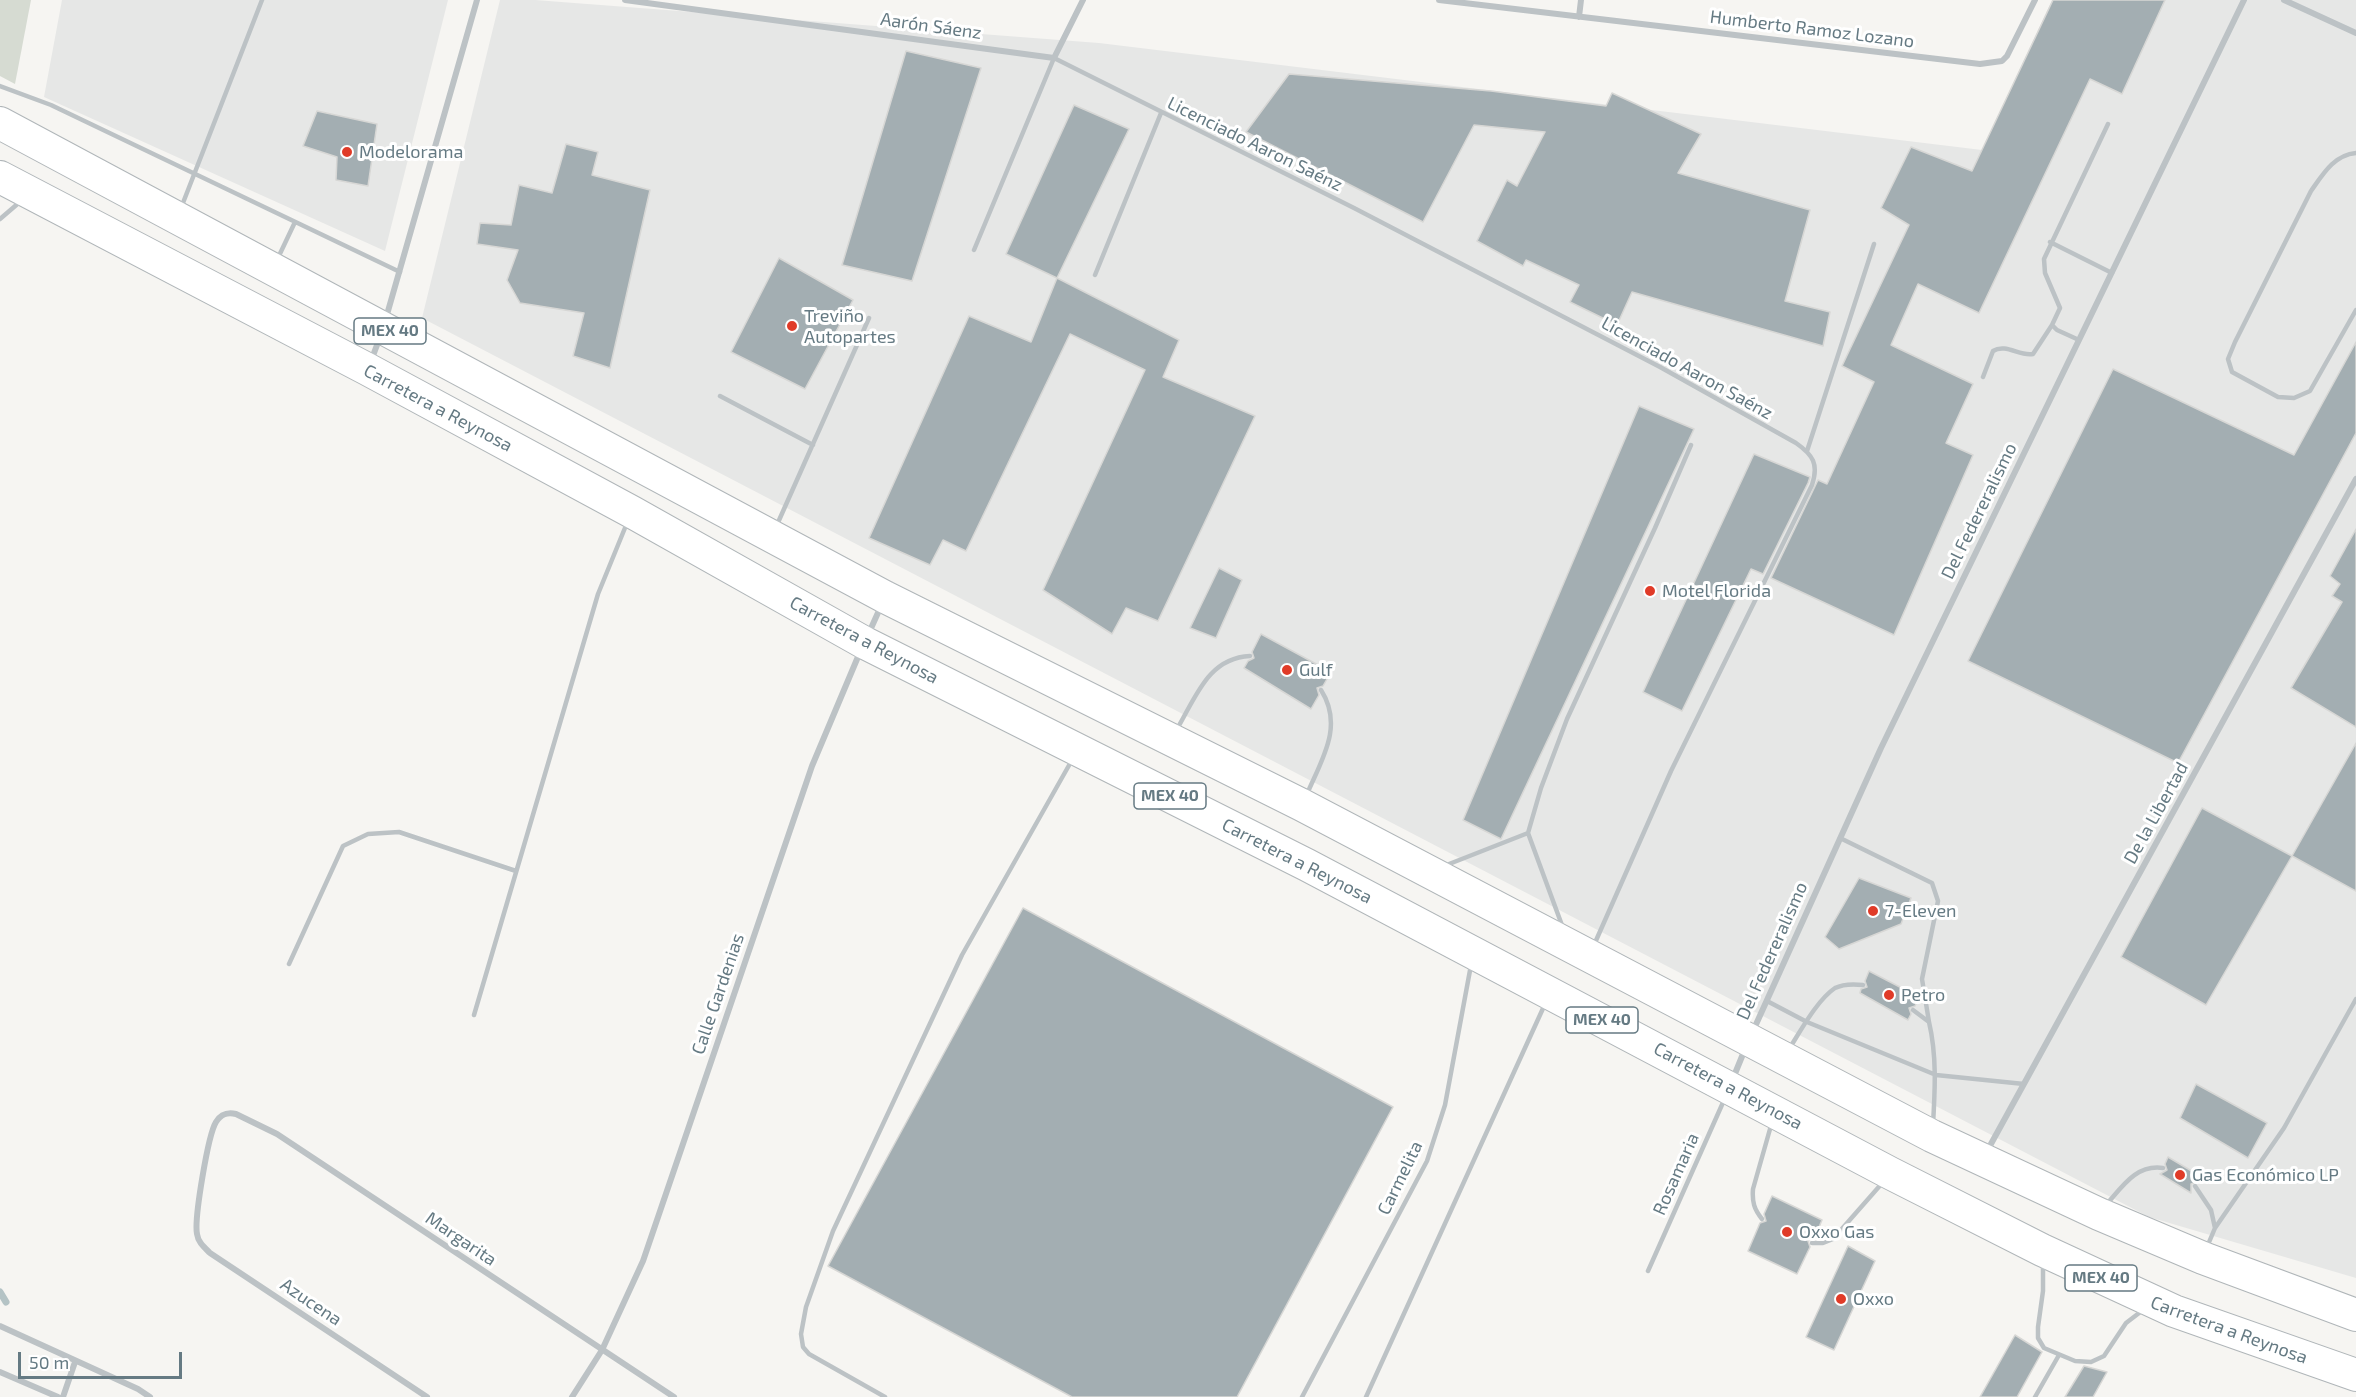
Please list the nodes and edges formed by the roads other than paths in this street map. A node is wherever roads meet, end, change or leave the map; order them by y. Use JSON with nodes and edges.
{"nodes":[{"id":1,"x":262,"y":0,"type":"edge"},
{"id":2,"x":477,"y":0,"type":"edge"},
{"id":3,"x":625,"y":0,"type":"edge"},
{"id":4,"x":1083,"y":0,"type":"edge"},
{"id":5,"x":1439,"y":0,"type":"edge"},
{"id":6,"x":1581,"y":0,"type":"edge"},
{"id":7,"x":2035,"y":0,"type":"edge"},
{"id":8,"x":2244,"y":0,"type":"edge"},
{"id":9,"x":2284,"y":0,"type":"edge"},
{"id":10,"x":1579,"y":16,"type":"junction"},
{"id":11,"x":2356,"y":33,"type":"edge"},
{"id":12,"x":1054,"y":58,"type":"junction"},
{"id":13,"x":0,"y":86,"type":"edge"},
{"id":14,"x":1161,"y":113,"type":"junction"},
{"id":15,"x":0,"y":123,"type":"edge"},
{"id":16,"x":2108,"y":124,"type":"dead end"},
{"id":17,"x":2356,"y":153,"type":"edge"},
{"id":18,"x":194,"y":173,"type":"junction"},
{"id":19,"x":0,"y":177,"type":"edge"},
{"id":20,"x":31,"y":193,"type":"junction"},
{"id":21,"x":0,"y":219,"type":"edge"},
{"id":22,"x":176,"y":219,"type":"junction"},
{"id":23,"x":295,"y":222,"type":"junction"},
{"id":24,"x":2050,"y":242,"type":"junction"},
{"id":25,"x":1874,"y":244,"type":"dead end"},
{"id":26,"x":974,"y":250,"type":"dead end"},
{"id":27,"x":273,"y":269,"type":"junction"},
{"id":28,"x":400,"y":272,"type":"junction"},
{"id":29,"x":2112,"y":273,"type":"junction"},
{"id":30,"x":1095,"y":275,"type":"dead end"},
{"id":31,"x":2356,"y":310,"type":"edge"},
{"id":32,"x":869,"y":318,"type":"dead end"},
{"id":33,"x":2052,"y":325,"type":"junction"},
{"id":34,"x":384,"y":327,"type":"junction"},
{"id":35,"x":2079,"y":340,"type":"junction"},
{"id":36,"x":367,"y":369,"type":"junction"},
{"id":37,"x":1983,"y":377,"type":"dead end"},
{"id":38,"x":720,"y":396,"type":"dead end"},
{"id":39,"x":813,"y":445,"type":"junction"},
{"id":40,"x":1691,"y":445,"type":"dead end"},
{"id":41,"x":1807,"y":451,"type":"junction"},
{"id":42,"x":2356,"y":479,"type":"edge"},
{"id":43,"x":632,"y":512,"type":"junction"},
{"id":44,"x":772,"y":535,"type":"junction"},
{"id":45,"x":885,"y":597,"type":"junction"},
{"id":46,"x":865,"y":643,"type":"junction"},
{"id":47,"x":1250,"y":656,"type":"dead end"},
{"id":48,"x":1322,"y":690,"type":"dead end"},
{"id":49,"x":1171,"y":740,"type":"junction"},
{"id":50,"x":1078,"y":750,"type":"junction"},
{"id":51,"x":1302,"y":805,"type":"junction"},
{"id":52,"x":1528,"y":833,"type":"junction"},
{"id":53,"x":1840,"y":838,"type":"junction"},
{"id":54,"x":516,"y":872,"type":"junction"},
{"id":55,"x":1429,"y":872,"type":"junction"},
{"id":56,"x":1580,"y":950,"type":"junction"},
{"id":57,"x":1474,"y":953,"type":"junction"},
{"id":58,"x":289,"y":964,"type":"dead end"},
{"id":59,"x":1863,"y":985,"type":"dead end"},
{"id":60,"x":1550,"y":993,"type":"junction"},
{"id":61,"x":2356,"y":999,"type":"edge"},
{"id":62,"x":1767,"y":1001,"type":"junction"},
{"id":63,"x":1913,"y":1010,"type":"dead end"},
{"id":64,"x":474,"y":1016,"type":"dead end"},
{"id":65,"x":1807,"y":1022,"type":"junction"},
{"id":66,"x":1929,"y":1022,"type":"junction"},
{"id":67,"x":1749,"y":1039,"type":"junction"},
{"id":68,"x":1784,"y":1057,"type":"junction"},
{"id":69,"x":1936,"y":1075,"type":"junction"},
{"id":70,"x":2024,"y":1084,"type":"junction"},
{"id":71,"x":1730,"y":1087,"type":"junction"},
{"id":72,"x":1775,"y":1111,"type":"junction"},
{"id":73,"x":1932,"y":1136,"type":"junction"},
{"id":74,"x":1982,"y":1161,"type":"junction"},
{"id":75,"x":2163,"y":1168,"type":"dead end"},
{"id":76,"x":1890,"y":1173,"type":"junction"},
{"id":77,"x":2194,"y":1186,"type":"dead end"},
{"id":78,"x":2098,"y":1214,"type":"junction"},
{"id":79,"x":1762,"y":1219,"type":"dead end"},
{"id":80,"x":196,"y":1220,"type":"joint"},
{"id":81,"x":2215,"y":1228,"type":"junction"},
{"id":82,"x":1812,"y":1243,"type":"dead end"},
{"id":83,"x":2042,"y":1250,"type":"junction"},
{"id":84,"x":2203,"y":1258,"type":"junction"},
{"id":85,"x":1648,"y":1271,"type":"dead end"},
{"id":86,"x":2153,"y":1302,"type":"junction"},
{"id":87,"x":2356,"y":1315,"type":"edge"},
{"id":88,"x":0,"y":1326,"type":"edge"},
{"id":89,"x":602,"y":1350,"type":"junction"},
{"id":90,"x":2059,"y":1355,"type":"junction"},
{"id":91,"x":75,"y":1362,"type":"junction"},
{"id":92,"x":2355,"y":1371,"type":"edge"},
{"id":93,"x":0,"y":1372,"type":"edge"},
{"id":94,"x":58,"y":1397,"type":"edge"},
{"id":95,"x":63,"y":1397,"type":"edge"},
{"id":96,"x":150,"y":1397,"type":"edge"},
{"id":97,"x":427,"y":1397,"type":"edge"},
{"id":98,"x":572,"y":1397,"type":"edge"},
{"id":99,"x":674,"y":1397,"type":"edge"},
{"id":100,"x":885,"y":1397,"type":"edge"},
{"id":101,"x":1302,"y":1397,"type":"edge"},
{"id":102,"x":1366,"y":1397,"type":"edge"},
{"id":103,"x":2035,"y":1397,"type":"edge"}],
"edges":[{"from":1,"to":18,"type":"lane"},
{"from":2,"to":28,"type":"street"},
{"from":3,"to":12,"type":"street","name":"Aarón Sáenz"},
{"from":4,"to":12,"type":"street"},
{"from":5,"to":10,"type":"street","name":"Humberto Ramoz Lozano"},
{"from":6,"to":10,"type":"street"},
{"from":7,"to":10,"type":"street","name":"Humberto Ramoz Lozano"},
{"from":8,"to":29,"type":"street","name":"Del Federeralismo"},
{"from":9,"to":11,"type":"street"},
{"from":12,"to":14,"type":"lane","name":"Licenciado Aaron Saénz"},
{"from":12,"to":26,"type":"lane"},
{"from":13,"to":18,"type":"lane"},
{"from":14,"to":30,"type":"lane"},
{"from":14,"to":41,"type":"lane","name":"Licenciado Aaron Saénz"},
{"from":15,"to":22,"type":"main road","number":"MEX 40"},
{"from":16,"to":24,"type":"lane"},
{"from":17,"to":31,"type":"lane"},
{"from":18,"to":22,"type":"lane"},
{"from":18,"to":23,"type":"lane"},
{"from":19,"to":20,"type":"main road","name":"Carretera a Reynosa","number":"MEX 40"},
{"from":20,"to":21,"type":"lane"},
{"from":20,"to":36,"type":"main road","name":"Carretera a Reynosa","number":"MEX 40"},
{"from":22,"to":27,"type":"main road","number":"MEX 40"},
{"from":23,"to":27,"type":"lane"},
{"from":23,"to":28,"type":"lane"},
{"from":24,"to":29,"type":"lane"},
{"from":24,"to":33,"type":"lane"},
{"from":25,"to":41,"type":"lane"},
{"from":27,"to":34,"type":"main road","number":"MEX 40"},
{"from":28,"to":34,"type":"street"},
{"from":29,"to":35,"type":"street","name":"Del Federeralismo"},
{"from":32,"to":39,"type":"lane"},
{"from":33,"to":35,"type":"lane"},
{"from":33,"to":37,"type":"lane"},
{"from":34,"to":36,"type":"street"},
{"from":34,"to":44,"type":"main road","number":"MEX 40"},
{"from":35,"to":53,"type":"street","name":"Del Federeralismo"},
{"from":36,"to":43,"type":"main road","name":"Carretera a Reynosa","number":"MEX 40"},
{"from":38,"to":39,"type":"lane"},
{"from":39,"to":44,"type":"lane"},
{"from":40,"to":52,"type":"lane"},
{"from":41,"to":56,"type":"lane"},
{"from":42,"to":70,"type":"street","name":"De la Libertad"},
{"from":43,"to":46,"type":"main road","name":"Carretera a Reynosa","number":"MEX 40"},
{"from":43,"to":54,"type":"lane"},
{"from":44,"to":45,"type":"main road","number":"MEX 40"},
{"from":45,"to":46,"type":"street","name":"Calle Gardenias"},
{"from":45,"to":49,"type":"main road","number":"MEX 40"},
{"from":46,"to":50,"type":"main road","name":"Carretera a Reynosa","number":"MEX 40"},
{"from":46,"to":89,"type":"street","name":"Calle Gardenias"},
{"from":47,"to":49,"type":"lane"},
{"from":48,"to":51,"type":"lane"},
{"from":49,"to":51,"type":"main road","number":"MEX 40"},
{"from":50,"to":57,"type":"main road","name":"Carretera a Reynosa","number":"MEX 40"},
{"from":50,"to":100,"type":"lane"},
{"from":51,"to":55,"type":"main road","number":"MEX 40"},
{"from":52,"to":55,"type":"lane"},
{"from":52,"to":56,"type":"lane"},
{"from":53,"to":62,"type":"street","name":"Del Federeralismo"},
{"from":53,"to":66,"type":"lane"},
{"from":54,"to":58,"type":"lane"},
{"from":54,"to":64,"type":"lane"},
{"from":55,"to":56,"type":"main road","number":"MEX 40"},
{"from":56,"to":67,"type":"main road","number":"MEX 40"},
{"from":57,"to":60,"type":"main road","name":"Carretera a Reynosa","number":"MEX 40"},
{"from":57,"to":101,"type":"lane","name":"Carmelita"},
{"from":59,"to":65,"type":"lane"},
{"from":60,"to":71,"type":"main road","name":"Carretera a Reynosa","number":"MEX 40"},
{"from":60,"to":102,"type":"lane"},
{"from":61,"to":81,"type":"lane"},
{"from":62,"to":65,"type":"lane"},
{"from":62,"to":67,"type":"street","name":"Del Federeralismo"},
{"from":63,"to":66,"type":"lane"},
{"from":65,"to":68,"type":"lane"},
{"from":65,"to":69,"type":"lane"},
{"from":66,"to":69,"type":"lane"},
{"from":67,"to":68,"type":"main road","number":"MEX 40"},
{"from":67,"to":71,"type":"street","name":"Del Federeralismo"},
{"from":68,"to":73,"type":"main road","number":"MEX 40"},
{"from":69,"to":70,"type":"lane"},
{"from":69,"to":73,"type":"lane"},
{"from":70,"to":74,"type":"street","name":"De la Libertad"},
{"from":71,"to":72,"type":"main road","name":"Carretera a Reynosa","number":"MEX 40"},
{"from":71,"to":85,"type":"lane","name":"Rosamaria"},
{"from":72,"to":76,"type":"main road","name":"Carretera a Reynosa","number":"MEX 40"},
{"from":72,"to":79,"type":"lane"},
{"from":73,"to":74,"type":"main road","number":"MEX 40"},
{"from":74,"to":78,"type":"main road","number":"MEX 40"},
{"from":75,"to":78,"type":"lane"},
{"from":76,"to":82,"type":"lane"},
{"from":76,"to":83,"type":"main road","name":"Carretera a Reynosa","number":"MEX 40"},
{"from":77,"to":81,"type":"lane"},
{"from":78,"to":84,"type":"main road","number":"MEX 40"},
{"from":80,"to":89,"type":"street","name":"Margarita"},
{"from":80,"to":97,"type":"street","name":"Azucena"},
{"from":81,"to":84,"type":"lane"},
{"from":83,"to":86,"type":"main road","name":"Carretera a Reynosa","number":"MEX 40"},
{"from":83,"to":90,"type":"lane"},
{"from":84,"to":87,"type":"main road","number":"MEX 40"},
{"from":86,"to":90,"type":"lane"},
{"from":86,"to":92,"type":"main road","name":"Carretera a Reynosa","number":"MEX 40"},
{"from":88,"to":91,"type":"street"},
{"from":89,"to":98,"type":"street","name":"Calle Gardenias"},
{"from":89,"to":99,"type":"street","name":"Margarita"},
{"from":90,"to":103,"type":"lane"},
{"from":91,"to":95,"type":"street"},
{"from":91,"to":96,"type":"street"},
{"from":93,"to":94,"type":"street"}]}
